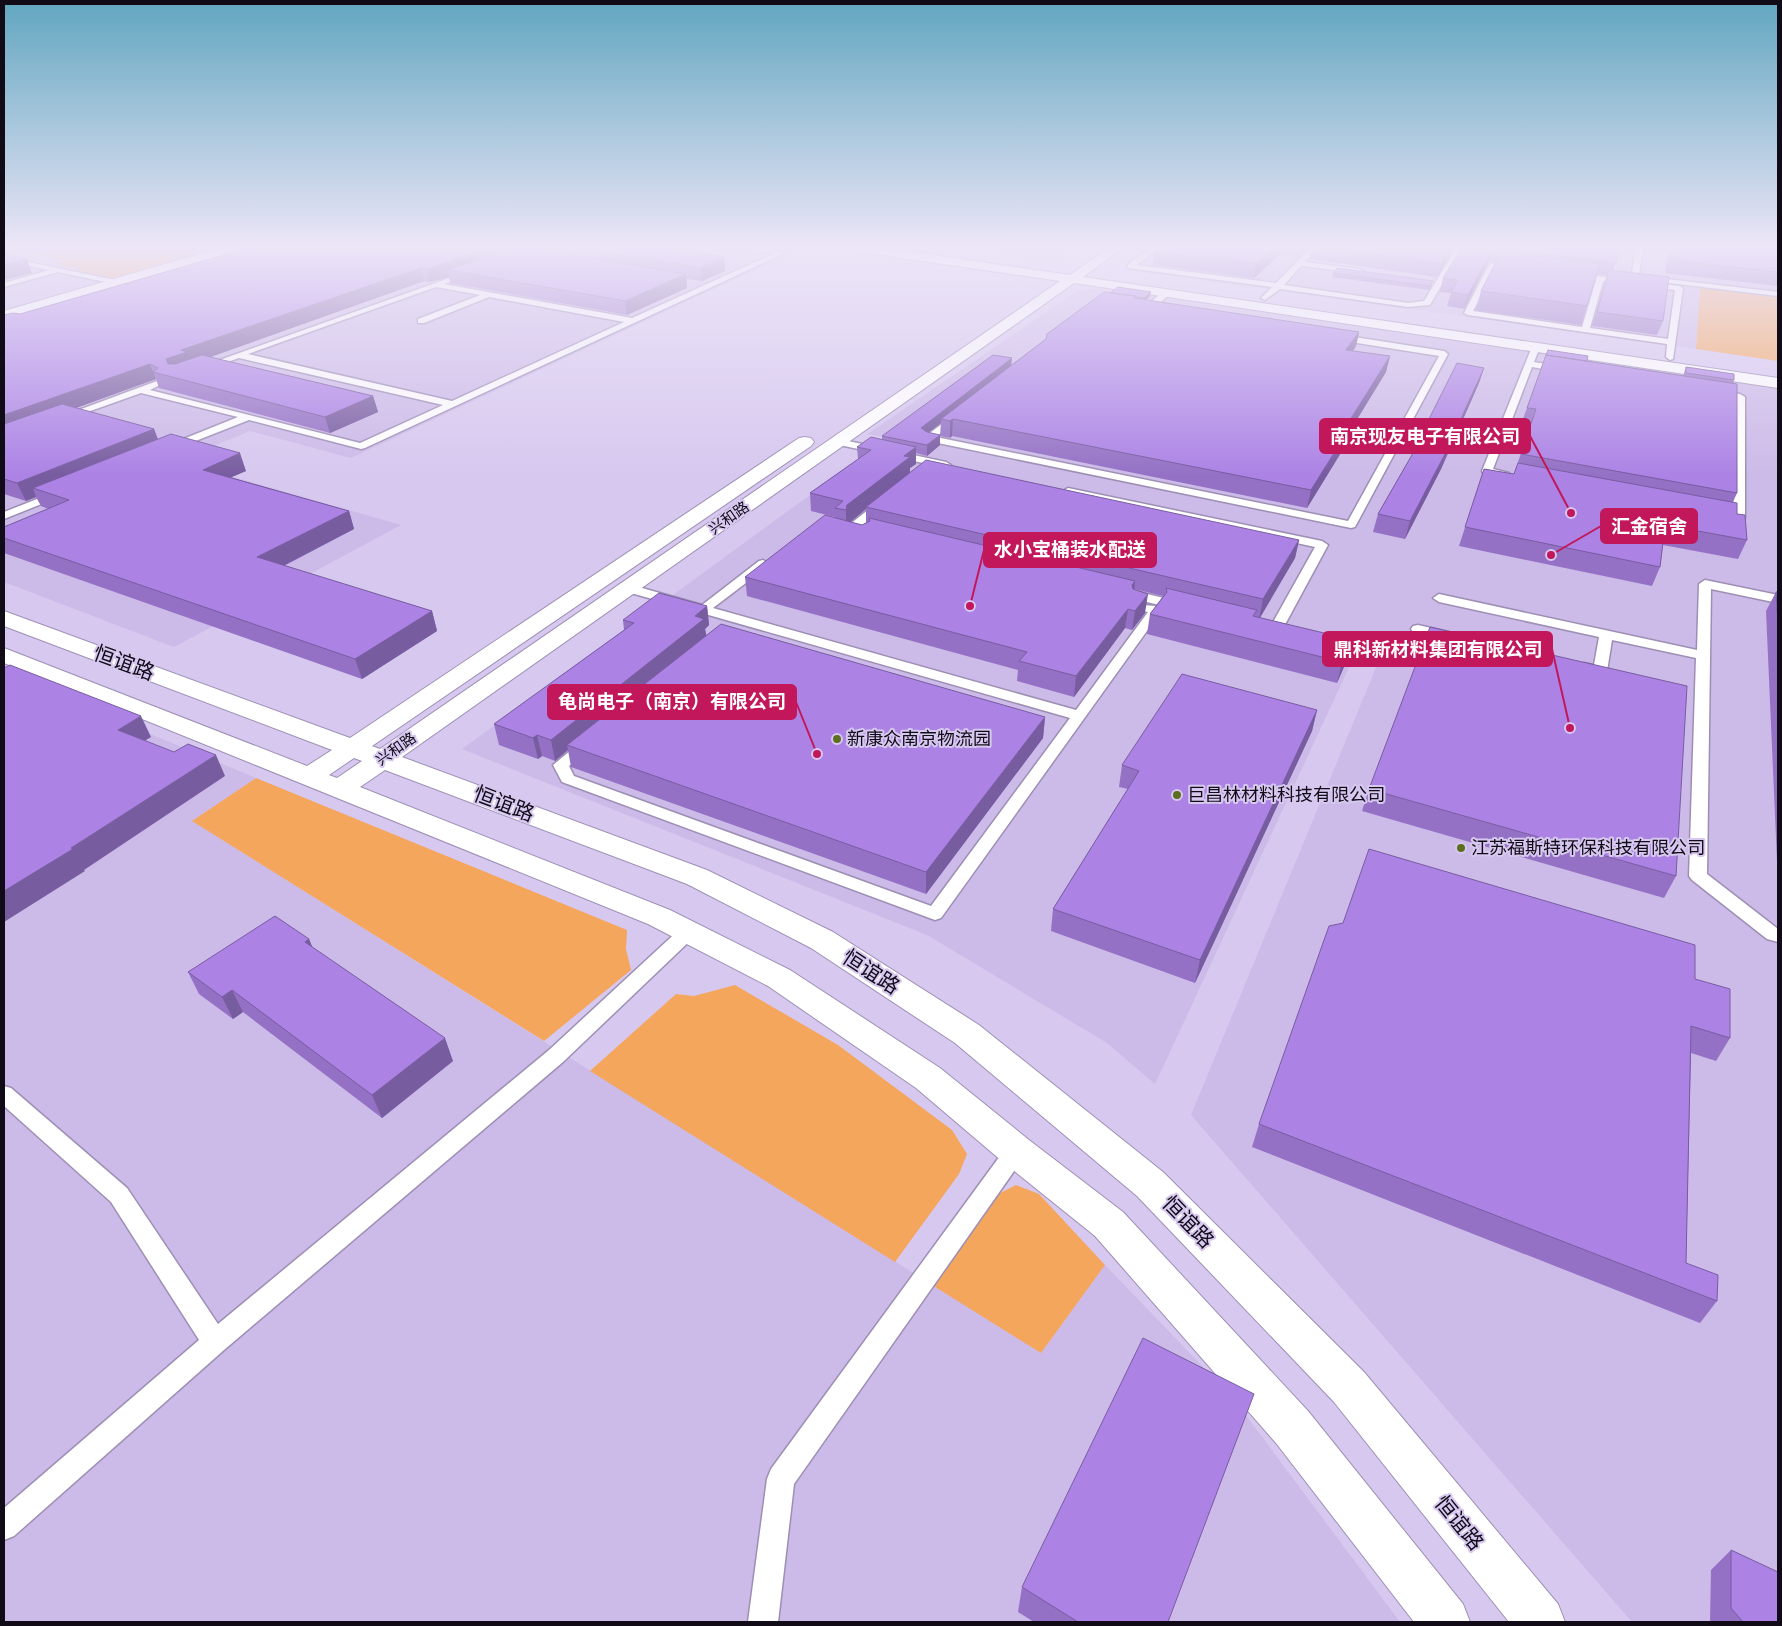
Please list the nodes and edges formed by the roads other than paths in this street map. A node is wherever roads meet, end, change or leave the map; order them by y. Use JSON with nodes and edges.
{"nodes":[{"id":1,"x":327,"y":323,"type":"edge"},
{"id":2,"x":630,"y":323,"type":"edge"},
{"id":3,"x":991,"y":323,"type":"edge"},
{"id":4,"x":1001,"y":323,"type":"edge"},
{"id":5,"x":1333,"y":323,"type":"edge"},
{"id":6,"x":1435,"y":323,"type":"edge"},
{"id":7,"x":1536,"y":323,"type":"edge"},
{"id":8,"x":1587,"y":323,"type":"edge"},
{"id":9,"x":1674,"y":323,"type":"edge"},
{"id":10,"x":1585,"y":330,"type":"junction"},
{"id":11,"x":1326,"y":336,"type":"edge"},
{"id":12,"x":1672,"y":342,"type":"junction"},
{"id":13,"x":1450,"y":344,"type":"junction"},
{"id":14,"x":1536,"y":347,"type":"junction"},
{"id":15,"x":239,"y":354,"type":"junction"},
{"id":16,"x":1670,"y":357,"type":"junction"},
{"id":17,"x":1530,"y":364,"type":"junction"},
{"id":18,"x":196,"y":370,"type":"edge"},
{"id":19,"x":1577,"y":372,"type":"edge"},
{"id":20,"x":1778,"y":373,"type":"edge"},
{"id":21,"x":1778,"y":383,"type":"edge"},
{"id":22,"x":157,"y":384,"type":"edge"},
{"id":23,"x":140,"y":390,"type":"junction"},
{"id":24,"x":1702,"y":391,"type":"edge"},
{"id":25,"x":453,"y":404,"type":"junction"},
{"id":26,"x":966,"y":409,"type":"edge"},
{"id":27,"x":248,"y":417,"type":"junction"},
{"id":28,"x":842,"y":418,"type":"dead end"},
{"id":29,"x":49,"y":422,"type":"edge"},
{"id":30,"x":818,"y":434,"type":"dead end"},
{"id":31,"x":838,"y":442,"type":"junction"},
{"id":32,"x":158,"y":454,"type":"edge"},
{"id":33,"x":935,"y":462,"type":"junction"},
{"id":34,"x":954,"y":466,"type":"edge"},
{"id":35,"x":920,"y":474,"type":"edge"},
{"id":36,"x":1516,"y":477,"type":"edge"},
{"id":37,"x":1061,"y":489,"type":"edge"},
{"id":38,"x":67,"y":490,"type":"edge"},
{"id":39,"x":890,"y":498,"type":"edge"},
{"id":40,"x":1710,"y":513,"type":"edge"},
{"id":41,"x":4,"y":516,"type":"edge"},
{"id":42,"x":842,"y":532,"type":"edge"},
{"id":43,"x":774,"y":556,"type":"edge"},
{"id":44,"x":628,"y":588,"type":"junction"},
{"id":45,"x":1439,"y":598,"type":"dead end"},
{"id":46,"x":1778,"y":599,"type":"edge"},
{"id":47,"x":1189,"y":608,"type":"edge"},
{"id":48,"x":703,"y":610,"type":"junction"},
{"id":49,"x":4,"y":618,"type":"edge"},
{"id":50,"x":741,"y":620,"type":"junction"},
{"id":51,"x":1247,"y":622,"type":"edge"},
{"id":52,"x":1418,"y":629,"type":"dead end"},
{"id":53,"x":726,"y":632,"type":"edge"},
{"id":54,"x":1606,"y":634,"type":"junction"},
{"id":55,"x":1457,"y":638,"type":"edge"},
{"id":56,"x":4,"y":655,"type":"edge"},
{"id":57,"x":1704,"y":656,"type":"junction"},
{"id":58,"x":1571,"y":664,"type":"edge"},
{"id":59,"x":1079,"y":716,"type":"junction"},
{"id":60,"x":598,"y":735,"type":"edge"},
{"id":61,"x":352,"y":747,"type":"junction"},
{"id":62,"x":382,"y":759,"type":"junction"},
{"id":63,"x":324,"y":783,"type":"junction"},
{"id":64,"x":688,"y":932,"type":"junction"},
{"id":65,"x":1778,"y":936,"type":"edge"},
{"id":66,"x":4,"y":1094,"type":"edge"},
{"id":67,"x":1016,"y":1151,"type":"junction"},
{"id":68,"x":216,"y":1342,"type":"junction"},
{"id":69,"x":4,"y":1526,"type":"edge"},
{"id":70,"x":763,"y":1622,"type":"edge"},
{"id":71,"x":1445,"y":1622,"type":"edge"},
{"id":72,"x":1540,"y":1622,"type":"edge"}],
"edges":[{"from":1,"to":15,"type":"lane"},
{"from":2,"to":25,"type":"lane"},
{"from":3,"to":28,"type":"main road","name":"兴和路"},
{"from":4,"to":31,"type":"main road","name":"兴和路"},
{"from":5,"to":13,"type":"main road"},
{"from":6,"to":16,"type":"main road"},
{"from":7,"to":10,"type":"lane"},
{"from":8,"to":10,"type":"lane"},
{"from":9,"to":12,"type":"lane"},
{"from":10,"to":12,"type":"lane"},
{"from":11,"to":13,"type":"lane"},
{"from":12,"to":16,"type":"lane"},
{"from":13,"to":14,"type":"main road"},
{"from":13,"to":26,"type":"lane"},
{"from":14,"to":17,"type":"lane"},
{"from":14,"to":21,"type":"main road"},
{"from":15,"to":18,"type":"lane"},
{"from":15,"to":25,"type":"lane"},
{"from":16,"to":20,"type":"main road"},
{"from":17,"to":19,"type":"lane"},
{"from":17,"to":36,"type":"lane"},
{"from":22,"to":23,"type":"lane"},
{"from":23,"to":27,"type":"lane"},
{"from":23,"to":29,"type":"lane"},
{"from":24,"to":40,"type":"lane"},
{"from":25,"to":27,"type":"lane"},
{"from":27,"to":32,"type":"lane"},
{"from":30,"to":61,"type":"main road","name":"兴和路"},
{"from":31,"to":33,"type":"lane"},
{"from":31,"to":44,"type":"main road","name":"兴和路"},
{"from":33,"to":34,"type":"lane"},
{"from":33,"to":35,"type":"lane"},
{"from":37,"to":51,"type":"lane"},
{"from":38,"to":41,"type":"lane"},
{"from":39,"to":42,"type":"lane"},
{"from":43,"to":48,"type":"lane"},
{"from":44,"to":48,"type":"lane"},
{"from":44,"to":62,"type":"main road","name":"兴和路"},
{"from":45,"to":54,"type":"lane"},
{"from":46,"to":57,"type":"lane"},
{"from":47,"to":59,"type":"lane"},
{"from":48,"to":50,"type":"lane"},
{"from":49,"to":61,"type":"main road","name":"恒谊路"},
{"from":50,"to":53,"type":"lane"},
{"from":50,"to":59,"type":"lane"},
{"from":52,"to":55,"type":"lane"},
{"from":54,"to":57,"type":"lane"},
{"from":54,"to":58,"type":"lane"},
{"from":56,"to":63,"type":"main road","name":"恒谊路"},
{"from":57,"to":65,"type":"lane"},
{"from":59,"to":60,"type":"lane"},
{"from":61,"to":62,"type":"main road","name":"恒谊路"},
{"from":61,"to":63,"type":"main road","name":"兴和路"},
{"from":62,"to":63,"type":"main road","name":"兴和路"},
{"from":62,"to":72,"type":"main road","name":"恒谊路"},
{"from":63,"to":64,"type":"main road","name":"恒谊路"},
{"from":64,"to":67,"type":"main road","name":"恒谊路"},
{"from":64,"to":68,"type":"lane"},
{"from":66,"to":68,"type":"lane"},
{"from":67,"to":70,"type":"lane"},
{"from":67,"to":71,"type":"main road","name":"恒谊路"},
{"from":68,"to":69,"type":"lane"}]}
